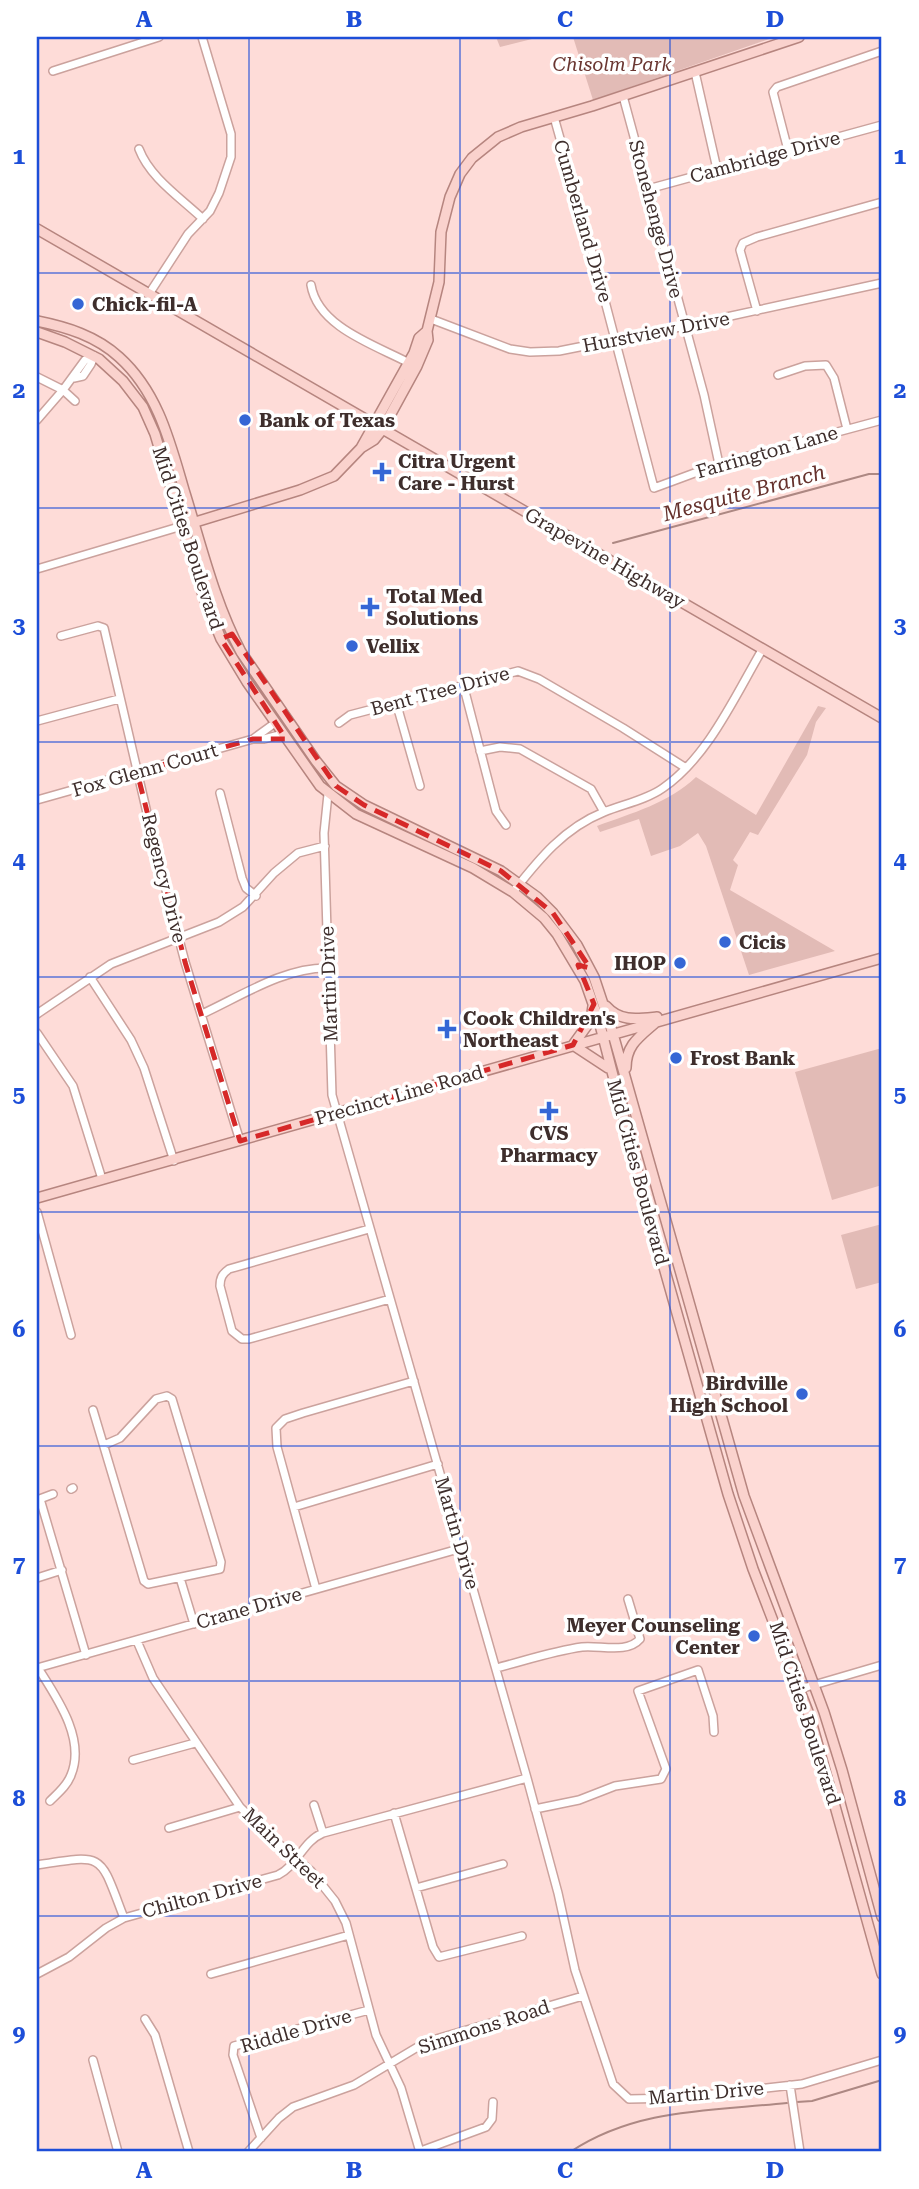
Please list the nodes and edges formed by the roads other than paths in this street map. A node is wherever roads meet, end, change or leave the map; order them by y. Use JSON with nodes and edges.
{"nodes":[{"id":1,"x":159,"y":37,"type":"edge"},
{"id":2,"x":202,"y":37,"type":"edge"},
{"id":3,"x":799,"y":37,"type":"edge"},
{"id":4,"x":882,"y":51,"type":"edge"},
{"id":5,"x":53,"y":71,"type":"dead end"},
{"id":6,"x":695,"y":72,"type":"junction"},
{"id":7,"x":623,"y":96,"type":"junction"},
{"id":8,"x":554,"y":117,"type":"junction"},
{"id":9,"x":882,"y":125,"type":"edge"},
{"id":10,"x":139,"y":149,"type":"dead end"},
{"id":11,"x":788,"y":150,"type":"junction"},
{"id":12,"x":717,"y":169,"type":"junction"},
{"id":13,"x":648,"y":189,"type":"junction"},
{"id":14,"x":882,"y":202,"type":"edge"},
{"id":15,"x":203,"y":219,"type":"junction"},
{"id":16,"x":37,"y":229,"type":"edge"},
{"id":17,"x":882,"y":283,"type":"edge"},
{"id":18,"x":311,"y":285,"type":"dead end"},
{"id":19,"x":149,"y":294,"type":"junction"},
{"id":20,"x":757,"y":311,"type":"junction"},
{"id":21,"x":431,"y":319,"type":"junction"},
{"id":22,"x":37,"y":321,"type":"edge"},
{"id":23,"x":685,"y":326,"type":"junction"},
{"id":24,"x":37,"y":332,"type":"edge"},
{"id":25,"x":615,"y":340,"type":"junction"},
{"id":26,"x":100,"y":343,"type":"junction"},
{"id":27,"x":93,"y":356,"type":"junction"},
{"id":28,"x":413,"y":364,"type":"junction"},
{"id":29,"x":778,"y":375,"type":"dead end"},
{"id":30,"x":37,"y":377,"type":"edge"},
{"id":31,"x":64,"y":390,"type":"junction"},
{"id":32,"x":75,"y":401,"type":"dead end"},
{"id":33,"x":37,"y":420,"type":"edge"},
{"id":34,"x":882,"y":420,"type":"edge"},
{"id":35,"x":378,"y":428,"type":"junction"},
{"id":36,"x":847,"y":429,"type":"junction"},
{"id":37,"x":170,"y":442,"type":"junction"},
{"id":38,"x":159,"y":445,"type":"junction"},
{"id":39,"x":719,"y":464,"type":"junction"},
{"id":40,"x":654,"y":488,"type":"joint"},
{"id":41,"x":194,"y":522,"type":"junction"},
{"id":42,"x":182,"y":526,"type":"junction"},
{"id":43,"x":37,"y":569,"type":"edge"},
{"id":44,"x":232,"y":634,"type":"junction"},
{"id":45,"x":61,"y":636,"type":"dead end"},
{"id":46,"x":221,"y":639,"type":"junction"},
{"id":47,"x":762,"y":650,"type":"junction"},
{"id":48,"x":463,"y":684,"type":"junction"},
{"id":49,"x":119,"y":699,"type":"junction"},
{"id":50,"x":396,"y":702,"type":"junction"},
{"id":51,"x":882,"y":718,"type":"edge"},
{"id":52,"x":37,"y":721,"type":"edge"},
{"id":53,"x":275,"y":723,"type":"junction"},
{"id":54,"x":339,"y":723,"type":"dead end"},
{"id":55,"x":283,"y":734,"type":"junction"},
{"id":56,"x":253,"y":739,"type":"junction"},
{"id":57,"x":481,"y":751,"type":"junction"},
{"id":58,"x":687,"y":768,"type":"junction"},
{"id":59,"x":138,"y":772,"type":"junction"},
{"id":60,"x":420,"y":786,"type":"dead end"},
{"id":61,"x":220,"y":793,"type":"dead end"},
{"id":62,"x":328,"y":794,"type":"junction"},
{"id":63,"x":37,"y":800,"type":"edge"},
{"id":64,"x":369,"y":808,"type":"junction"},
{"id":65,"x":604,"y":812,"type":"junction"},
{"id":66,"x":506,"y":825,"type":"dead end"},
{"id":67,"x":325,"y":846,"type":"junction"},
{"id":68,"x":517,"y":888,"type":"junction"},
{"id":69,"x":256,"y":895,"type":"junction"},
{"id":70,"x":179,"y":939,"type":"junction"},
{"id":71,"x":568,"y":950,"type":"junction"},
{"id":72,"x":882,"y":958,"type":"edge"},
{"id":73,"x":328,"y":968,"type":"junction"},
{"id":74,"x":590,"y":968,"type":"junction"},
{"id":75,"x":90,"y":977,"type":"junction"},
{"id":76,"x":594,"y":1004,"type":"junction"},
{"id":77,"x":604,"y":1004,"type":"junction"},
{"id":78,"x":37,"y":1014,"type":"edge"},
{"id":79,"x":202,"y":1014,"type":"junction"},
{"id":80,"x":668,"y":1018,"type":"junction"},
{"id":81,"x":656,"y":1022,"type":"junction"},
{"id":82,"x":37,"y":1033,"type":"edge"},
{"id":83,"x":614,"y":1034,"type":"junction"},
{"id":84,"x":602,"y":1037,"type":"junction"},
{"id":85,"x":573,"y":1045,"type":"junction"},
{"id":86,"x":610,"y":1072,"type":"junction"},
{"id":87,"x":627,"y":1083,"type":"junction"},
{"id":88,"x":336,"y":1113,"type":"junction"},
{"id":89,"x":240,"y":1141,"type":"junction"},
{"id":90,"x":174,"y":1161,"type":"junction"},
{"id":91,"x":102,"y":1179,"type":"junction"},
{"id":92,"x":659,"y":1197,"type":"junction"},
{"id":93,"x":37,"y":1198,"type":"edge"},
{"id":94,"x":645,"y":1200,"type":"junction"},
{"id":95,"x":37,"y":1212,"type":"edge"},
{"id":96,"x":369,"y":1229,"type":"junction"},
{"id":97,"x":390,"y":1299,"type":"junction"},
{"id":98,"x":71,"y":1335,"type":"dead end"},
{"id":99,"x":706,"y":1362,"type":"junction"},
{"id":100,"x":695,"y":1378,"type":"junction"},
{"id":101,"x":414,"y":1381,"type":"junction"},
{"id":102,"x":93,"y":1410,"type":"dead end"},
{"id":103,"x":104,"y":1445,"type":"junction"},
{"id":104,"x":438,"y":1464,"type":"junction"},
{"id":105,"x":53,"y":1494,"type":"dead end"},
{"id":106,"x":38,"y":1500,"type":"edge"},
{"id":107,"x":293,"y":1507,"type":"junction"},
{"id":108,"x":749,"y":1509,"type":"junction"},
{"id":109,"x":735,"y":1515,"type":"junction"},
{"id":110,"x":462,"y":1548,"type":"junction"},
{"id":111,"x":62,"y":1570,"type":"junction"},
{"id":112,"x":37,"y":1578,"type":"edge"},
{"id":113,"x":180,"y":1578,"type":"junction"},
{"id":114,"x":316,"y":1589,"type":"junction"},
{"id":115,"x":628,"y":1599,"type":"dead end"},
{"id":116,"x":194,"y":1624,"type":"junction"},
{"id":117,"x":137,"y":1641,"type":"junction"},
{"id":118,"x":86,"y":1655,"type":"junction"},
{"id":119,"x":882,"y":1665,"type":"edge"},
{"id":120,"x":37,"y":1668,"type":"edge"},
{"id":121,"x":496,"y":1668,"type":"junction"},
{"id":122,"x":814,"y":1684,"type":"junction"},
{"id":123,"x":800,"y":1689,"type":"junction"},
{"id":124,"x":714,"y":1732,"type":"dead end"},
{"id":125,"x":195,"y":1743,"type":"junction"},
{"id":126,"x":133,"y":1760,"type":"dead end"},
{"id":127,"x":527,"y":1779,"type":"junction"},
{"id":128,"x":50,"y":1801,"type":"dead end"},
{"id":129,"x":314,"y":1805,"type":"dead end"},
{"id":130,"x":240,"y":1807,"type":"junction"},
{"id":131,"x":536,"y":1809,"type":"junction"},
{"id":132,"x":394,"y":1813,"type":"junction"},
{"id":133,"x":169,"y":1828,"type":"dead end"},
{"id":134,"x":323,"y":1833,"type":"junction"},
{"id":135,"x":296,"y":1857,"type":"junction"},
{"id":136,"x":503,"y":1864,"type":"dead end"},
{"id":137,"x":37,"y":1865,"type":"edge"},
{"id":138,"x":416,"y":1888,"type":"junction"},
{"id":139,"x":882,"y":1917,"type":"edge"},
{"id":140,"x":124,"y":1918,"type":"junction"},
{"id":141,"x":349,"y":1935,"type":"junction"},
{"id":142,"x":523,"y":1936,"type":"dead end"},
{"id":143,"x":37,"y":1974,"type":"edge"},
{"id":144,"x":211,"y":1974,"type":"dead end"},
{"id":145,"x":882,"y":1974,"type":"edge"},
{"id":146,"x":583,"y":1996,"type":"junction"},
{"id":147,"x":369,"y":2010,"type":"junction"},
{"id":148,"x":145,"y":2019,"type":"dead end"},
{"id":149,"x":93,"y":2060,"type":"dead end"},
{"id":150,"x":882,"y":2060,"type":"edge"},
{"id":151,"x":388,"y":2064,"type":"junction"},
{"id":152,"x":790,"y":2085,"type":"junction"},
{"id":153,"x":493,"y":2102,"type":"dead end"},
{"id":154,"x":261,"y":2138,"type":"junction"},
{"id":155,"x":118,"y":2152,"type":"edge"},
{"id":156,"x":189,"y":2152,"type":"edge"},
{"id":157,"x":247,"y":2152,"type":"edge"},
{"id":158,"x":419,"y":2152,"type":"edge"},
{"id":159,"x":800,"y":2152,"type":"edge"}],
"edges":[{"from":1,"to":5,"type":"street"},
{"from":2,"to":15,"type":"street"},
{"from":3,"to":6,"type":"main road"},
{"from":4,"to":11,"type":"street"},
{"from":6,"to":7,"type":"main road"},
{"from":6,"to":12,"type":"street"},
{"from":7,"to":8,"type":"main road"},
{"from":7,"to":13,"type":"street","name":"Stonehenge Drive"},
{"from":8,"to":21,"type":"main road"},
{"from":8,"to":25,"type":"street","name":"Cumberland Drive"},
{"from":9,"to":11,"type":"street","name":"Cambridge Drive"},
{"from":10,"to":15,"type":"street"},
{"from":11,"to":12,"type":"street","name":"Cambridge Drive"},
{"from":12,"to":13,"type":"street","name":"Cambridge Drive"},
{"from":13,"to":23,"type":"street","name":"Stonehenge Drive"},
{"from":14,"to":20,"type":"street"},
{"from":15,"to":19,"type":"street"},
{"from":16,"to":19,"type":"main road","name":"Grapevine Highway"},
{"from":17,"to":20,"type":"street","name":"Hurstview Drive"},
{"from":18,"to":28,"type":"street"},
{"from":19,"to":35,"type":"main road","name":"Grapevine Highway"},
{"from":20,"to":23,"type":"street","name":"Hurstview Drive"},
{"from":21,"to":25,"type":"street","name":"Hurstview Drive"},
{"from":21,"to":28,"type":"main road"},
{"from":22,"to":26,"type":"main road","name":"Mid Cities Boulevard"},
{"from":23,"to":25,"type":"street","name":"Hurstview Drive"},
{"from":23,"to":39,"type":"street","name":"Stonehenge Drive"},
{"from":24,"to":27,"type":"main road","name":"Mid Cities Boulevard"},
{"from":25,"to":40,"type":"street","name":"Cumberland Drive"},
{"from":26,"to":27,"type":"main road"},
{"from":26,"to":37,"type":"main road","name":"Mid Cities Boulevard"},
{"from":27,"to":31,"type":"street"},
{"from":27,"to":38,"type":"main road","name":"Mid Cities Boulevard"},
{"from":28,"to":35,"type":"main road"},
{"from":29,"to":36,"type":"street"},
{"from":30,"to":31,"type":"street"},
{"from":31,"to":32,"type":"street"},
{"from":31,"to":33,"type":"street"},
{"from":34,"to":36,"type":"street","name":"Farrington Lane"},
{"from":35,"to":41,"type":"main road"},
{"from":35,"to":47,"type":"main road","name":"Grapevine Highway"},
{"from":36,"to":39,"type":"street","name":"Farrington Lane"},
{"from":37,"to":38,"type":"main road"},
{"from":37,"to":41,"type":"main road","name":"Mid Cities Boulevard"},
{"from":38,"to":42,"type":"main road","name":"Mid Cities Boulevard"},
{"from":39,"to":40,"type":"street","name":"Farrington Lane"},
{"from":41,"to":42,"type":"main road"},
{"from":41,"to":44,"type":"main road","name":"Mid Cities Boulevard"},
{"from":42,"to":43,"type":"street"},
{"from":42,"to":46,"type":"main road","name":"Mid Cities Boulevard"},
{"from":44,"to":46,"type":"main road"},
{"from":44,"to":64,"type":"main road","name":"Mid Cities Boulevard"},
{"from":45,"to":49,"type":"street","name":"Regency Drive"},
{"from":46,"to":53,"type":"main road","name":"Mid Cities Boulevard"},
{"from":47,"to":51,"type":"main road","name":"Grapevine Highway"},
{"from":47,"to":58,"type":"street"},
{"from":48,"to":50,"type":"street","name":"Bent Tree Drive"},
{"from":48,"to":57,"type":"street"},
{"from":48,"to":58,"type":"street","name":"Bent Tree Drive"},
{"from":49,"to":52,"type":"street"},
{"from":49,"to":59,"type":"street","name":"Regency Drive"},
{"from":50,"to":54,"type":"street","name":"Bent Tree Drive"},
{"from":50,"to":60,"type":"street"},
{"from":53,"to":55,"type":"main road","name":"Mid Cities Boulevard"},
{"from":53,"to":56,"type":"street","name":"Fox Glenn Court"},
{"from":55,"to":56,"type":"street","name":"Fox Glenn Court"},
{"from":55,"to":62,"type":"main road","name":"Mid Cities Boulevard"},
{"from":56,"to":59,"type":"street","name":"Fox Glenn Court"},
{"from":57,"to":65,"type":"street"},
{"from":57,"to":66,"type":"street"},
{"from":58,"to":65,"type":"street"},
{"from":59,"to":63,"type":"street","name":"Fox Glenn Court"},
{"from":59,"to":70,"type":"street","name":"Regency Drive"},
{"from":61,"to":69,"type":"street"},
{"from":62,"to":64,"type":"main road"},
{"from":62,"to":67,"type":"street","name":"Martin Drive"},
{"from":62,"to":68,"type":"main road","name":"Mid Cities Boulevard"},
{"from":64,"to":68,"type":"main road","name":"Mid Cities Boulevard"},
{"from":65,"to":68,"type":"street"},
{"from":67,"to":69,"type":"street"},
{"from":67,"to":73,"type":"street","name":"Martin Drive"},
{"from":68,"to":71,"type":"main road","name":"Mid Cities Boulevard"},
{"from":68,"to":74,"type":"main road","name":"Mid Cities Boulevard"},
{"from":69,"to":70,"type":"street"},
{"from":70,"to":75,"type":"street"},
{"from":70,"to":79,"type":"street","name":"Regency Drive"},
{"from":71,"to":74,"type":"main road"},
{"from":71,"to":76,"type":"main road","name":"Mid Cities Boulevard"},
{"from":72,"to":80,"type":"main road","name":"Precinct Line Road"},
{"from":73,"to":79,"type":"street"},
{"from":73,"to":88,"type":"street","name":"Martin Drive"},
{"from":74,"to":77,"type":"main road","name":"Mid Cities Boulevard"},
{"from":75,"to":78,"type":"street"},
{"from":75,"to":90,"type":"street"},
{"from":76,"to":84,"type":"main road","name":"Mid Cities Boulevard"},
{"from":76,"to":85,"type":"main road"},
{"from":77,"to":80,"type":"main road"},
{"from":77,"to":83,"type":"main road","name":"Mid Cities Boulevard"},
{"from":79,"to":89,"type":"street","name":"Regency Drive"},
{"from":80,"to":81,"type":"main road","name":"Precinct Line Road"},
{"from":81,"to":83,"type":"main road","name":"Precinct Line Road"},
{"from":81,"to":87,"type":"main road"},
{"from":82,"to":91,"type":"street"},
{"from":83,"to":84,"type":"main road","name":"Precinct Line Road"},
{"from":83,"to":87,"type":"main road","name":"Mid Cities Boulevard"},
{"from":84,"to":85,"type":"main road","name":"Precinct Line Road"},
{"from":84,"to":86,"type":"main road","name":"Mid Cities Boulevard"},
{"from":85,"to":86,"type":"main road"},
{"from":85,"to":88,"type":"main road","name":"Precinct Line Road"},
{"from":86,"to":94,"type":"main road","name":"Mid Cities Boulevard"},
{"from":87,"to":92,"type":"main road","name":"Mid Cities Boulevard"},
{"from":88,"to":89,"type":"main road","name":"Precinct Line Road"},
{"from":88,"to":96,"type":"street","name":"Martin Drive"},
{"from":89,"to":90,"type":"main road","name":"Precinct Line Road"},
{"from":90,"to":91,"type":"main road","name":"Precinct Line Road"},
{"from":91,"to":93,"type":"main road","name":"Precinct Line Road"},
{"from":92,"to":94,"type":"main road"},
{"from":92,"to":99,"type":"main road","name":"Mid Cities Boulevard"},
{"from":94,"to":100,"type":"main road","name":"Mid Cities Boulevard"},
{"from":95,"to":98,"type":"street"},
{"from":96,"to":97,"type":"street","name":"Martin Drive"},
{"from":96,"to":97,"type":"street"},
{"from":97,"to":101,"type":"street","name":"Martin Drive"},
{"from":99,"to":100,"type":"main road"},
{"from":99,"to":108,"type":"main road","name":"Mid Cities Boulevard"},
{"from":100,"to":109,"type":"main road","name":"Mid Cities Boulevard"},
{"from":101,"to":104,"type":"street","name":"Martin Drive"},
{"from":101,"to":107,"type":"street"},
{"from":102,"to":103,"type":"street"},
{"from":103,"to":113,"type":"street"},
{"from":103,"to":113,"type":"street"},
{"from":104,"to":107,"type":"street"},
{"from":104,"to":110,"type":"street","name":"Martin Drive"},
{"from":105,"to":106,"type":"street"},
{"from":106,"to":111,"type":"street"},
{"from":107,"to":114,"type":"street"},
{"from":108,"to":109,"type":"main road"},
{"from":108,"to":122,"type":"main road","name":"Mid Cities Boulevard"},
{"from":109,"to":123,"type":"main road","name":"Mid Cities Boulevard"},
{"from":110,"to":114,"type":"street","name":"Crane Drive"},
{"from":110,"to":121,"type":"street","name":"Martin Drive"},
{"from":111,"to":112,"type":"street"},
{"from":111,"to":118,"type":"street"},
{"from":113,"to":116,"type":"street"},
{"from":114,"to":116,"type":"street","name":"Crane Drive"},
{"from":115,"to":121,"type":"street"},
{"from":116,"to":117,"type":"street","name":"Crane Drive"},
{"from":117,"to":118,"type":"street","name":"Crane Drive"},
{"from":117,"to":125,"type":"street","name":"Main Street"},
{"from":118,"to":120,"type":"street","name":"Crane Drive"},
{"from":119,"to":122,"type":"street"},
{"from":120,"to":128,"type":"street"},
{"from":121,"to":127,"type":"street","name":"Martin Drive"},
{"from":122,"to":123,"type":"street"},
{"from":122,"to":139,"type":"main road","name":"Mid Cities Boulevard"},
{"from":123,"to":145,"type":"main road","name":"Mid Cities Boulevard"},
{"from":124,"to":131,"type":"street"},
{"from":125,"to":126,"type":"street"},
{"from":125,"to":130,"type":"street","name":"Main Street"},
{"from":127,"to":131,"type":"street","name":"Martin Drive"},
{"from":127,"to":132,"type":"street","name":"Chilton Drive"},
{"from":129,"to":134,"type":"street"},
{"from":130,"to":133,"type":"street"},
{"from":130,"to":135,"type":"street","name":"Main Street"},
{"from":131,"to":146,"type":"street","name":"Martin Drive"},
{"from":132,"to":134,"type":"street","name":"Chilton Drive"},
{"from":132,"to":138,"type":"street"},
{"from":134,"to":135,"type":"street","name":"Chilton Drive"},
{"from":135,"to":140,"type":"street","name":"Chilton Drive"},
{"from":135,"to":141,"type":"street","name":"Main Street"},
{"from":136,"to":138,"type":"street"},
{"from":137,"to":140,"type":"street"},
{"from":138,"to":142,"type":"street"},
{"from":140,"to":143,"type":"street","name":"Chilton Drive"},
{"from":141,"to":144,"type":"street"},
{"from":141,"to":147,"type":"street","name":"Main Street"},
{"from":146,"to":151,"type":"street","name":"Simmons Road"},
{"from":146,"to":152,"type":"street","name":"Martin Drive"},
{"from":147,"to":151,"type":"street","name":"Main Street"},
{"from":147,"to":154,"type":"street","name":"Riddle Drive"},
{"from":148,"to":156,"type":"street"},
{"from":149,"to":155,"type":"street"},
{"from":150,"to":152,"type":"street","name":"Martin Drive"},
{"from":151,"to":154,"type":"street","name":"Simmons Road"},
{"from":151,"to":158,"type":"street","name":"Main Street"},
{"from":152,"to":159,"type":"street"},
{"from":153,"to":158,"type":"street"},
{"from":154,"to":157,"type":"street","name":"Simmons Road"}]}
